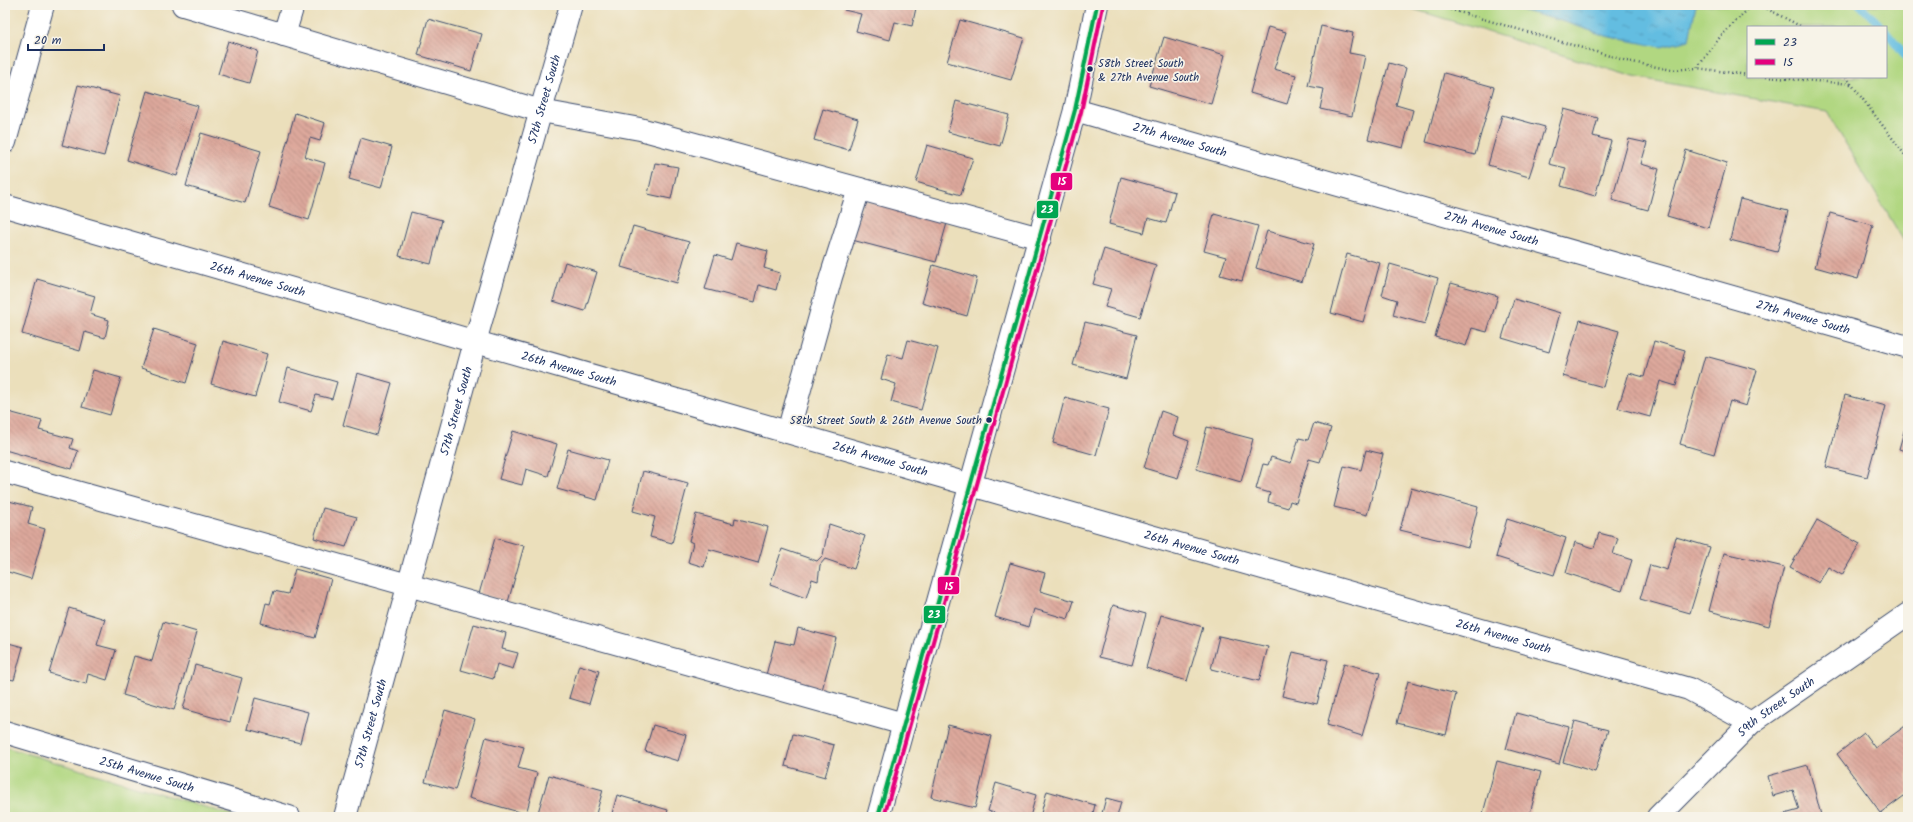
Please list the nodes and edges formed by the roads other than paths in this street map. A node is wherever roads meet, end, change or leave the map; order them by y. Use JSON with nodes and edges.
{"nodes":[{"id":1,"x":44,"y":5,"type":"edge"},
{"id":2,"x":183,"y":5,"type":"edge"},
{"id":3,"x":293,"y":5,"type":"edge"},
{"id":4,"x":571,"y":5,"type":"edge"},
{"id":5,"x":1097,"y":5,"type":"edge"},
{"id":6,"x":284,"y":34,"type":"junction"},
{"id":7,"x":1075,"y":110,"type":"junction"},
{"id":8,"x":540,"y":111,"type":"junction"},
{"id":9,"x":5,"y":142,"type":"edge"},
{"id":10,"x":859,"y":189,"type":"junction"},
{"id":11,"x":5,"y":206,"type":"edge"},
{"id":12,"x":1040,"y":238,"type":"junction"},
{"id":13,"x":475,"y":342,"type":"junction"},
{"id":14,"x":1908,"y":347,"type":"edge"},
{"id":15,"x":788,"y":432,"type":"junction"},
{"id":16,"x":5,"y":472,"type":"edge"},
{"id":17,"x":971,"y":485,"type":"junction"},
{"id":18,"x":408,"y":586,"type":"junction"},
{"id":19,"x":1908,"y":614,"type":"edge"},
{"id":20,"x":1751,"y":723,"type":"junction"},
{"id":21,"x":904,"y":724,"type":"junction"},
{"id":22,"x":5,"y":732,"type":"edge"},
{"id":23,"x":289,"y":817,"type":"edge"},
{"id":24,"x":345,"y":817,"type":"edge"},
{"id":25,"x":878,"y":817,"type":"edge"},
{"id":26,"x":1658,"y":817,"type":"edge"}],
"edges":[{"from":1,"to":9,"type":"street"},
{"from":2,"to":6,"type":"street"},
{"from":3,"to":6,"type":"street"},
{"from":4,"to":8,"type":"street","name":"57th Street South"},
{"from":5,"to":7,"type":"street"},
{"from":6,"to":8,"type":"street"},
{"from":7,"to":12,"type":"street"},
{"from":7,"to":14,"type":"street","name":"27th Avenue South"},
{"from":8,"to":10,"type":"street"},
{"from":8,"to":13,"type":"street","name":"57th Street South"},
{"from":10,"to":12,"type":"street"},
{"from":10,"to":15,"type":"street"},
{"from":11,"to":13,"type":"street","name":"26th Avenue South"},
{"from":12,"to":17,"type":"street"},
{"from":13,"to":15,"type":"street","name":"26th Avenue South"},
{"from":13,"to":18,"type":"street","name":"57th Street South"},
{"from":15,"to":17,"type":"street","name":"26th Avenue South"},
{"from":16,"to":18,"type":"street"},
{"from":17,"to":20,"type":"street","name":"26th Avenue South"},
{"from":17,"to":21,"type":"street"},
{"from":18,"to":21,"type":"street"},
{"from":18,"to":24,"type":"street","name":"57th Street South"},
{"from":19,"to":20,"type":"street","name":"59th Street South"},
{"from":20,"to":26,"type":"street","name":"59th Street South"},
{"from":21,"to":25,"type":"street"},
{"from":22,"to":23,"type":"street","name":"25th Avenue South"}]}
